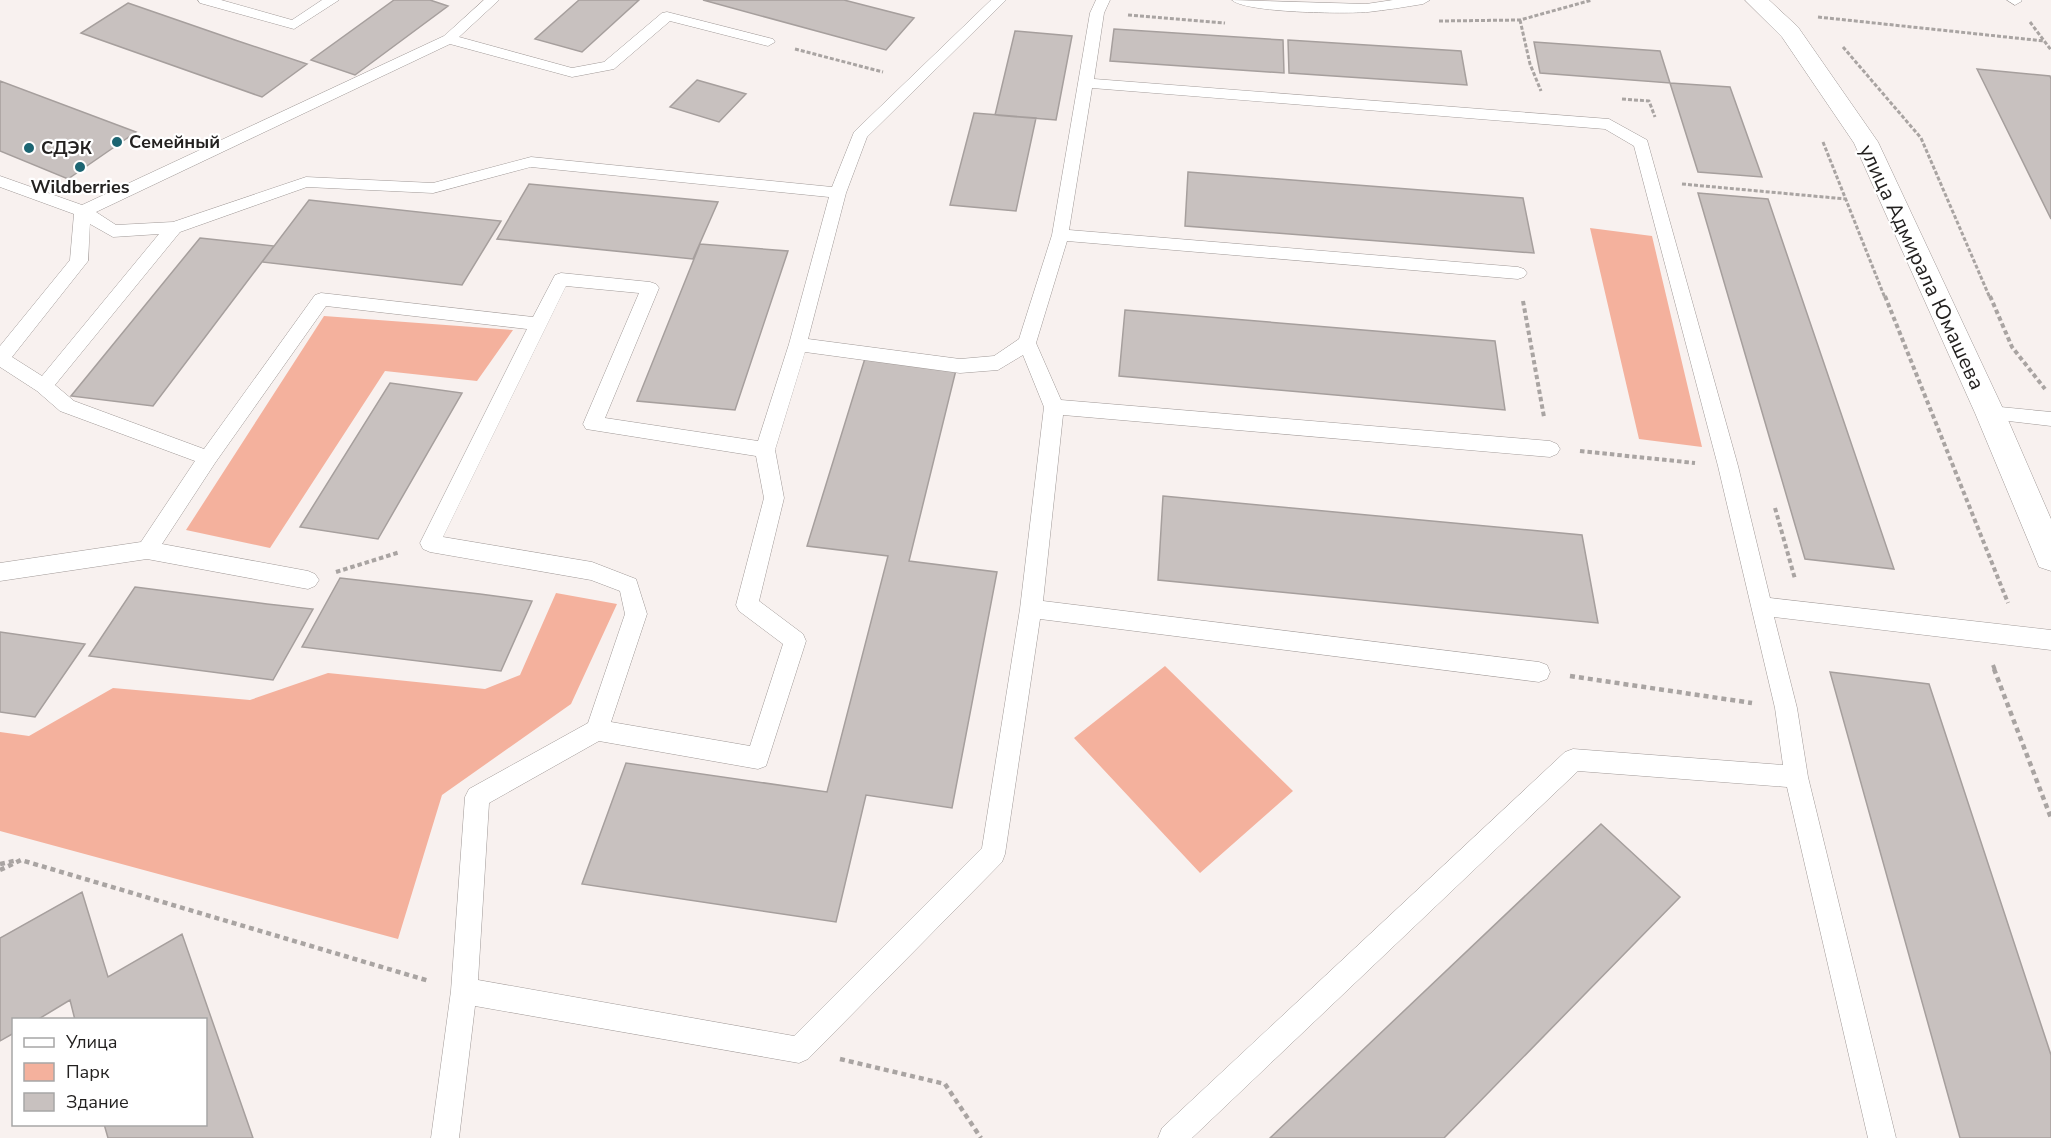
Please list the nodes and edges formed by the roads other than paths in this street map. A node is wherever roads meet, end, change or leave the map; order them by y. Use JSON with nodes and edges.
{"nodes":[{"id":1,"x":205,"y":0,"type":"edge"},
{"id":2,"x":332,"y":0,"type":"edge"},
{"id":3,"x":492,"y":0,"type":"edge"},
{"id":4,"x":999,"y":0,"type":"edge"},
{"id":5,"x":1103,"y":0,"type":"edge"},
{"id":6,"x":1239,"y":0,"type":"edge"},
{"id":7,"x":1423,"y":0,"type":"edge"},
{"id":8,"x":1756,"y":0,"type":"edge"},
{"id":9,"x":449,"y":39,"type":"junction"},
{"id":10,"x":768,"y":42,"type":"road end"},
{"id":11,"x":1085,"y":83,"type":"junction"},
{"id":12,"x":0,"y":182,"type":"edge"},
{"id":13,"x":838,"y":193,"type":"junction"},
{"id":14,"x":83,"y":211,"type":"junction"},
{"id":15,"x":174,"y":228,"type":"junction"},
{"id":16,"x":1060,"y":235,"type":"junction"},
{"id":17,"x":1518,"y":273,"type":"road end"},
{"id":18,"x":537,"y":324,"type":"junction"},
{"id":19,"x":1027,"y":343,"type":"junction"},
{"id":20,"x":798,"y":344,"type":"junction"},
{"id":21,"x":0,"y":359,"type":"edge"},
{"id":22,"x":44,"y":386,"type":"junction"},
{"id":23,"x":1054,"y":407,"type":"junction"},
{"id":24,"x":1990,"y":413,"type":"junction"},
{"id":25,"x":2051,"y":418,"type":"edge"},
{"id":26,"x":1550,"y":448,"type":"road end"},
{"id":27,"x":765,"y":450,"type":"junction"},
{"id":28,"x":208,"y":458,"type":"junction"},
{"id":29,"x":147,"y":550,"type":"junction"},
{"id":30,"x":2051,"y":557,"type":"edge"},
{"id":31,"x":0,"y":572,"type":"edge"},
{"id":32,"x":308,"y":580,"type":"road end"},
{"id":33,"x":1761,"y":606,"type":"junction"},
{"id":34,"x":1030,"y":609,"type":"junction"},
{"id":35,"x":2051,"y":640,"type":"edge"},
{"id":36,"x":1539,"y":672,"type":"road end"},
{"id":37,"x":597,"y":730,"type":"junction"},
{"id":38,"x":1796,"y":777,"type":"junction"},
{"id":39,"x":464,"y":991,"type":"junction"},
{"id":40,"x":445,"y":1138,"type":"edge"},
{"id":41,"x":1172,"y":1138,"type":"edge"},
{"id":42,"x":1882,"y":1138,"type":"edge"}],
"edges":[{"from":1,"to":2,"type":"lane"},
{"from":3,"to":9,"type":"lane"},
{"from":4,"to":13,"type":"lane"},
{"from":5,"to":11,"type":"lane"},
{"from":6,"to":7,"type":"lane"},
{"from":8,"to":24,"type":"street","name":"улица Адмирала Юмашева"},
{"from":9,"to":10,"type":"lane"},
{"from":9,"to":14,"type":"lane"},
{"from":11,"to":16,"type":"lane"},
{"from":11,"to":33,"type":"lane"},
{"from":12,"to":14,"type":"lane"},
{"from":13,"to":15,"type":"lane"},
{"from":13,"to":20,"type":"lane"},
{"from":14,"to":15,"type":"lane"},
{"from":14,"to":21,"type":"lane"},
{"from":15,"to":22,"type":"lane"},
{"from":16,"to":17,"type":"lane"},
{"from":16,"to":19,"type":"lane"},
{"from":18,"to":27,"type":"lane"},
{"from":18,"to":28,"type":"lane"},
{"from":18,"to":37,"type":"lane"},
{"from":19,"to":20,"type":"lane"},
{"from":19,"to":23,"type":"lane"},
{"from":20,"to":27,"type":"lane"},
{"from":21,"to":22,"type":"lane"},
{"from":22,"to":28,"type":"lane"},
{"from":23,"to":26,"type":"lane"},
{"from":23,"to":34,"type":"lane"},
{"from":24,"to":25,"type":"lane"},
{"from":24,"to":30,"type":"street","name":"улица Адмирала Юмашева"},
{"from":27,"to":37,"type":"lane"},
{"from":28,"to":29,"type":"lane"},
{"from":29,"to":31,"type":"lane"},
{"from":29,"to":32,"type":"lane"},
{"from":33,"to":35,"type":"lane"},
{"from":33,"to":38,"type":"lane"},
{"from":34,"to":36,"type":"lane"},
{"from":34,"to":39,"type":"lane"},
{"from":37,"to":39,"type":"lane"},
{"from":38,"to":41,"type":"lane"},
{"from":38,"to":42,"type":"lane"},
{"from":39,"to":40,"type":"lane"}]}
